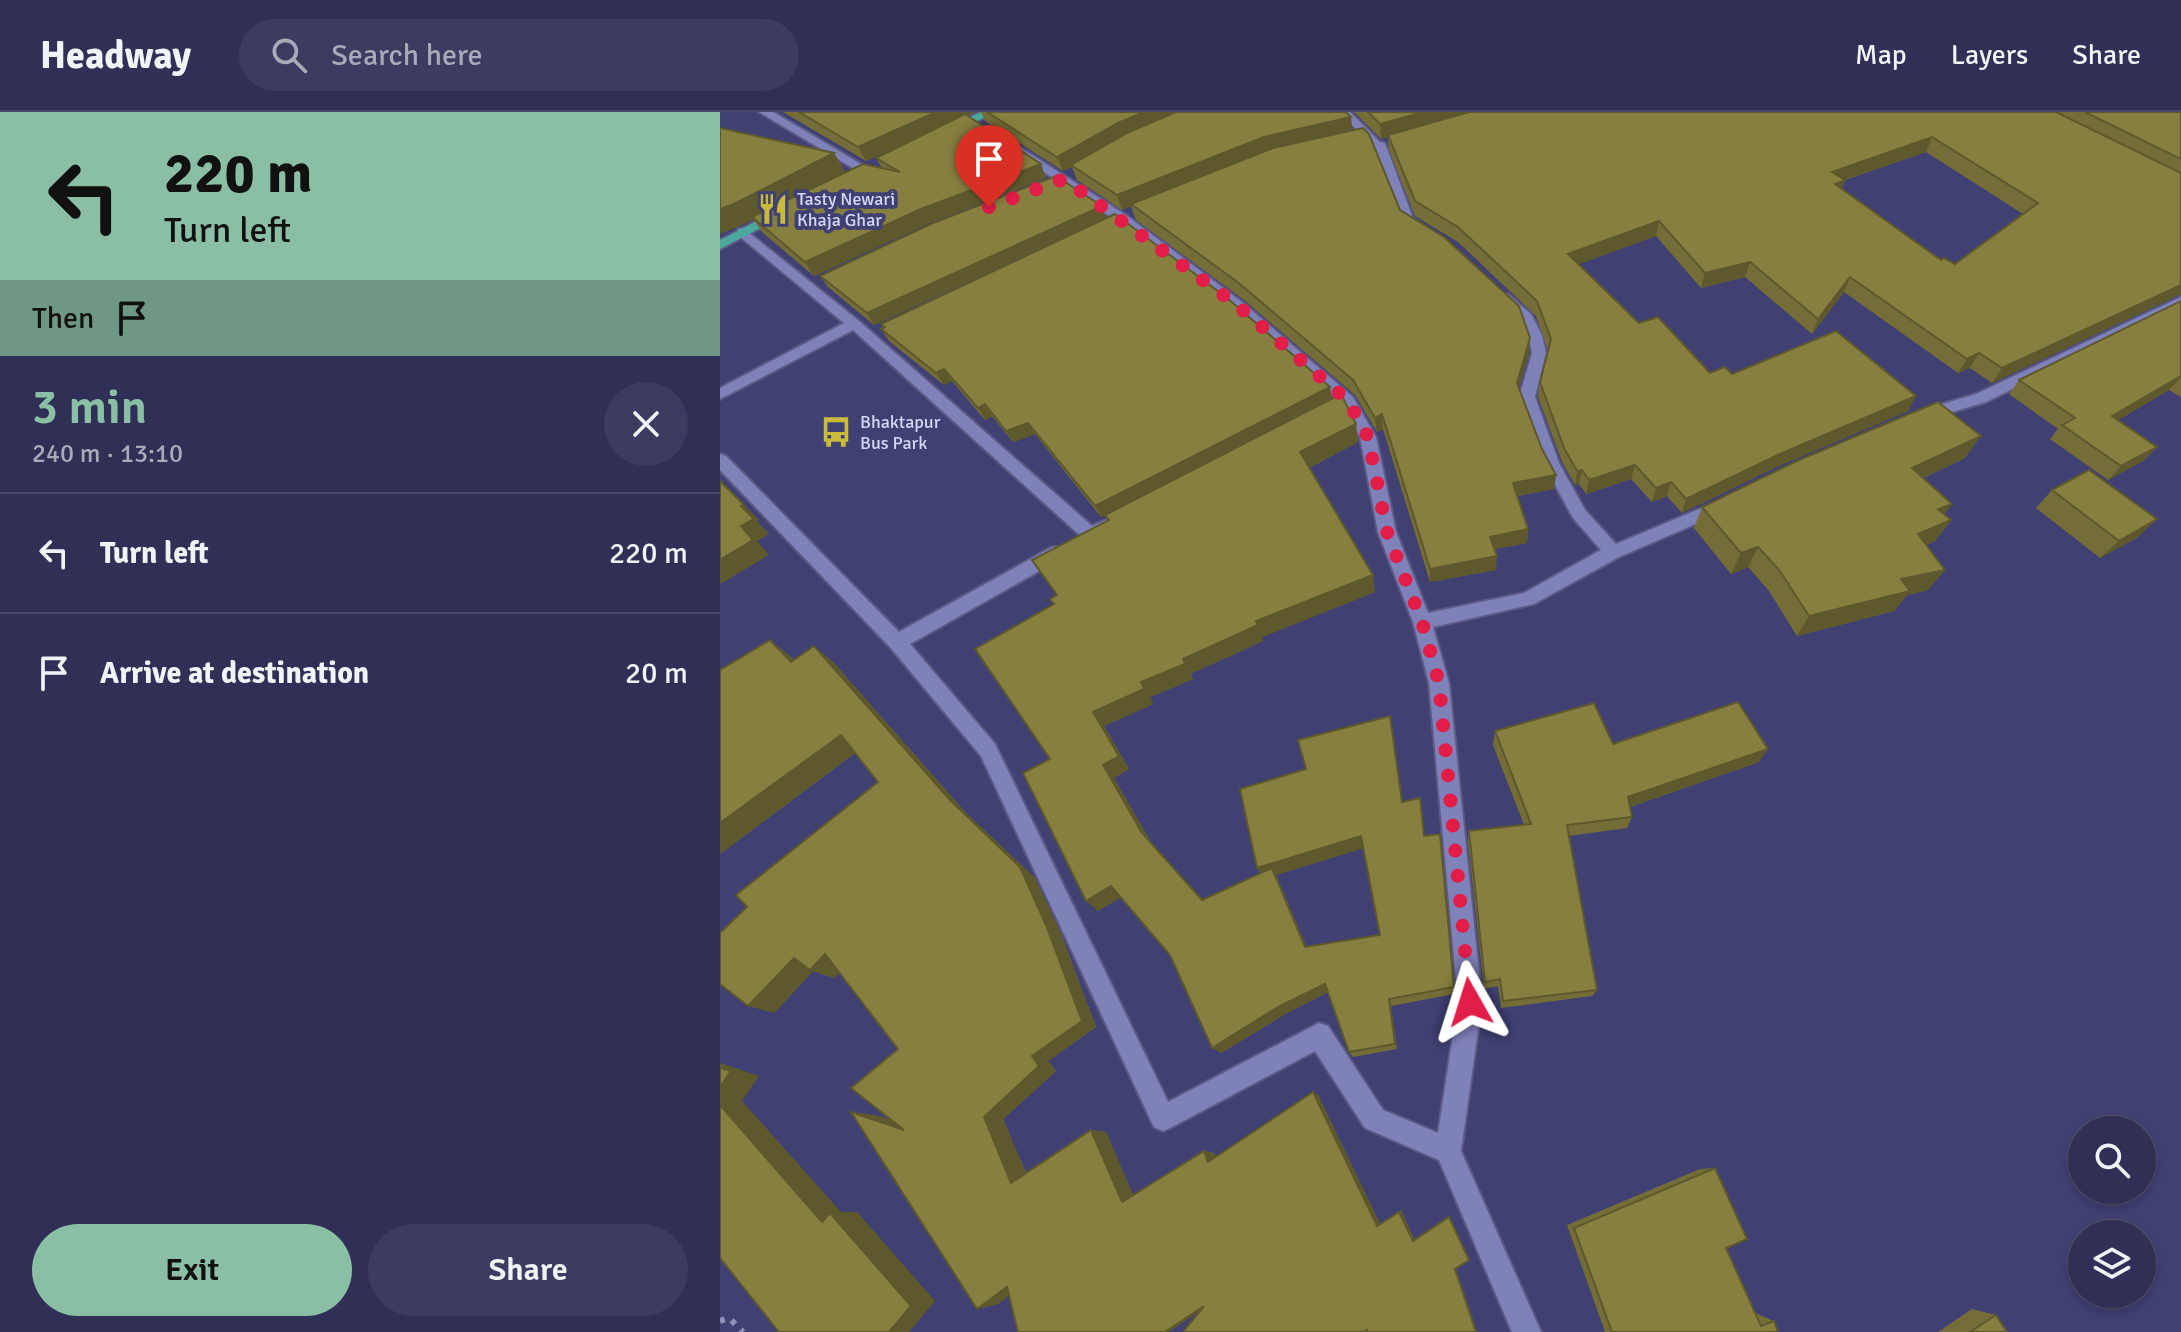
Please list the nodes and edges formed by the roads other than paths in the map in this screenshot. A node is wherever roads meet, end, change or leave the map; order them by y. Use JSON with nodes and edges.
{"nodes":[{"id":1,"x":765,"y":112,"type":"edge"},
{"id":2,"x":991,"y":112,"type":"edge"},
{"id":3,"x":1344,"y":112,"type":"edge"},
{"id":4,"x":1353,"y":137,"type":"edge"},
{"id":5,"x":931,"y":139,"type":"edge"},
{"id":6,"x":1373,"y":141,"type":"junction"},
{"id":7,"x":1007,"y":143,"type":"edge"},
{"id":8,"x":1392,"y":143,"type":"edge"},
{"id":9,"x":879,"y":163,"type":"edge"},
{"id":10,"x":865,"y":170,"type":"junction"},
{"id":11,"x":1069,"y":176,"type":"junction"},
{"id":12,"x":852,"y":177,"type":"edge"},
{"id":13,"x":1043,"y":185,"type":"edge"},
{"id":14,"x":798,"y":205,"type":"edge"},
{"id":15,"x":743,"y":232,"type":"junction"},
{"id":16,"x":1438,"y":241,"type":"edge"},
{"id":17,"x":720,"y":245,"type":"edge"},
{"id":18,"x":1495,"y":290,"type":"edge"},
{"id":19,"x":2181,"y":301,"type":"edge"},
{"id":20,"x":854,"y":324,"type":"junction"},
{"id":21,"x":720,"y":394,"type":"edge"},
{"id":22,"x":1904,"y":421,"type":"edge"},
{"id":23,"x":720,"y":460,"type":"edge"},
{"id":24,"x":1741,"y":495,"type":"edge"},
{"id":25,"x":1131,"y":513,"type":"edge"},
{"id":26,"x":1090,"y":534,"type":"junction"},
{"id":27,"x":1613,"y":552,"type":"junction"},
{"id":28,"x":1422,"y":622,"type":"junction"},
{"id":29,"x":897,"y":642,"type":"junction"},
{"id":30,"x":1448,"y":1151,"type":"junction"},
{"id":31,"x":1527,"y":1332,"type":"edge"}],
"edges":[{"from":1,"to":10,"type":"street"},
{"from":2,"to":5,"type":"main road"},
{"from":3,"to":6,"type":"street"},
{"from":4,"to":6,"type":"street"},
{"from":6,"to":8,"type":"street"},
{"from":6,"to":16,"type":"street"},
{"from":7,"to":11,"type":"street"},
{"from":9,"to":10,"type":"main road"},
{"from":10,"to":12,"type":"main road"},
{"from":11,"to":13,"type":"street"},
{"from":11,"to":28,"type":"street"},
{"from":14,"to":15,"type":"main road"},
{"from":15,"to":17,"type":"main road"},
{"from":15,"to":20,"type":"street"},
{"from":18,"to":27,"type":"street"},
{"from":19,"to":22,"type":"street"},
{"from":20,"to":21,"type":"street"},
{"from":20,"to":26,"type":"street"},
{"from":23,"to":29,"type":"street"},
{"from":24,"to":27,"type":"street"},
{"from":25,"to":26,"type":"street"},
{"from":26,"to":29,"type":"street"},
{"from":27,"to":28,"type":"street"},
{"from":28,"to":30,"type":"street"},
{"from":29,"to":30,"type":"street"},
{"from":30,"to":31,"type":"street"}]}
